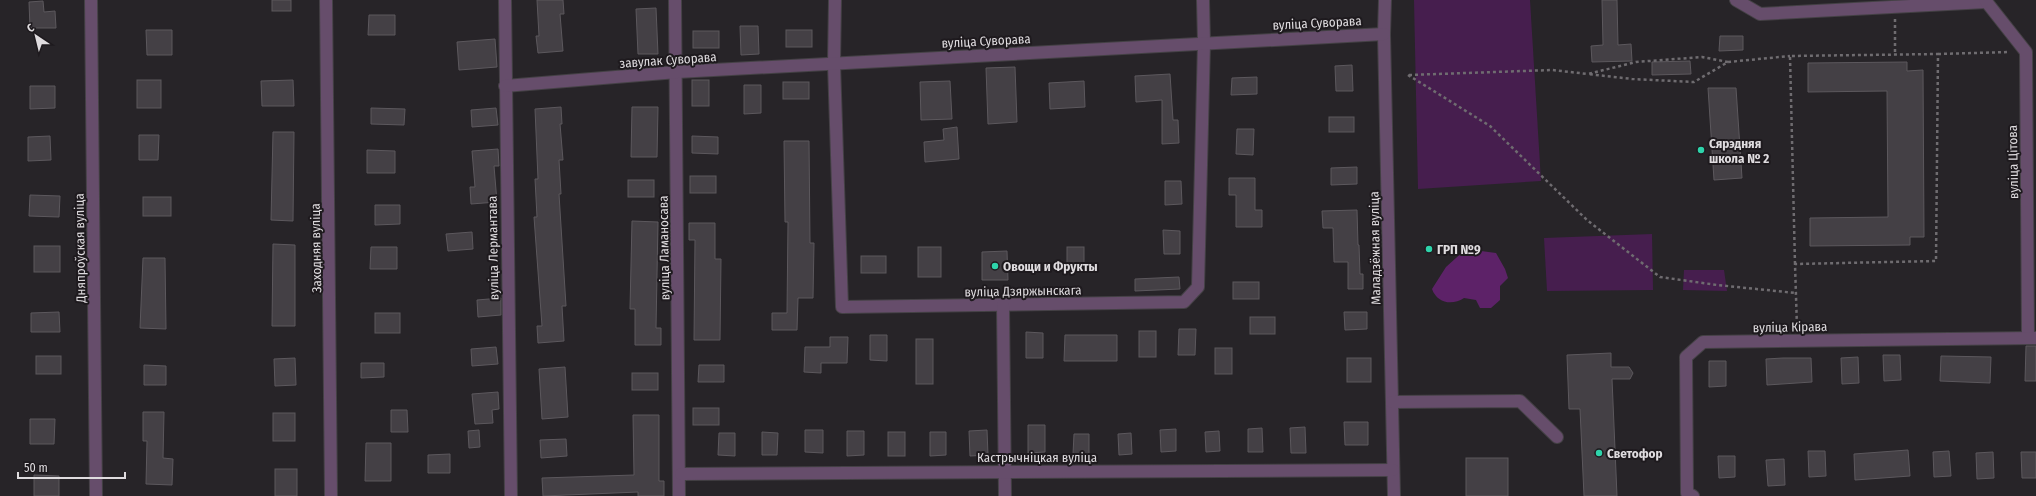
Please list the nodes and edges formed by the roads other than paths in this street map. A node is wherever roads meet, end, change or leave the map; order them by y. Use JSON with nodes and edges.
{"nodes":[{"id":1,"x":91,"y":0,"type":"edge"},
{"id":2,"x":326,"y":0,"type":"edge"},
{"id":3,"x":505,"y":0,"type":"edge"},
{"id":4,"x":675,"y":0,"type":"edge"},
{"id":5,"x":835,"y":0,"type":"edge"},
{"id":6,"x":1203,"y":0,"type":"edge"},
{"id":7,"x":1385,"y":0,"type":"edge"},
{"id":8,"x":1736,"y":0,"type":"edge"},
{"id":9,"x":1986,"y":1,"type":"edge"},
{"id":10,"x":1384,"y":34,"type":"junction"},
{"id":11,"x":1204,"y":43,"type":"junction"},
{"id":12,"x":2031,"y":52,"type":"edge"},
{"id":13,"x":834,"y":64,"type":"junction"},
{"id":14,"x":677,"y":72,"type":"junction"},
{"id":15,"x":505,"y":86,"type":"junction"},
{"id":16,"x":1003,"y":305,"type":"junction"},
{"id":17,"x":2032,"y":338,"type":"edge"},
{"id":18,"x":1392,"y":402,"type":"junction"},
{"id":19,"x":1557,"y":437,"type":"dead end"},
{"id":20,"x":1393,"y":470,"type":"junction"},
{"id":21,"x":1005,"y":471,"type":"junction"},
{"id":22,"x":681,"y":474,"type":"junction"},
{"id":23,"x":1690,"y":494,"type":"edge"},
{"id":24,"x":96,"y":496,"type":"edge"},
{"id":25,"x":332,"y":496,"type":"edge"},
{"id":26,"x":511,"y":496,"type":"edge"},
{"id":27,"x":679,"y":496,"type":"edge"},
{"id":28,"x":1005,"y":496,"type":"edge"},
{"id":29,"x":1394,"y":496,"type":"edge"}],
"edges":[{"from":1,"to":24,"type":"street","name":"Дняпроўская вуліца"},
{"from":2,"to":25,"type":"street","name":"Заходняя вуліца"},
{"from":3,"to":15,"type":"street","name":"вуліца Лермантава"},
{"from":4,"to":14,"type":"street","name":"вуліца Ламаносава"},
{"from":5,"to":13,"type":"street"},
{"from":6,"to":11,"type":"street"},
{"from":7,"to":10,"type":"street","name":"Маладзёжная вуліца"},
{"from":8,"to":9,"type":"street"},
{"from":9,"to":12,"type":"street"},
{"from":10,"to":11,"type":"street","name":"вуліца Суворава"},
{"from":10,"to":18,"type":"street","name":"Маладзёжная вуліца"},
{"from":11,"to":13,"type":"street","name":"вуліца Суворава"},
{"from":11,"to":16,"type":"street","name":"вуліца Дзяржынскага"},
{"from":12,"to":17,"type":"street","name":"вуліца Цітова"},
{"from":13,"to":14,"type":"street","name":"завулак Суворава"},
{"from":13,"to":16,"type":"street","name":"вуліца Дзяржынскага"},
{"from":14,"to":15,"type":"street","name":"завулак Суворава"},
{"from":14,"to":22,"type":"street","name":"вуліца Ламаносава"},
{"from":15,"to":26,"type":"street","name":"вуліца Лермантава"},
{"from":16,"to":21,"type":"street"},
{"from":17,"to":23,"type":"street","name":"вуліца Кірава"},
{"from":18,"to":19,"type":"street"},
{"from":18,"to":20,"type":"street","name":"Маладзёжная вуліца"},
{"from":20,"to":21,"type":"street","name":"Кастрычніцкая вуліца"},
{"from":20,"to":29,"type":"street","name":"Маладзёжная вуліца"},
{"from":21,"to":22,"type":"street","name":"Кастрычніцкая вуліца"},
{"from":21,"to":28,"type":"street"},
{"from":22,"to":27,"type":"street","name":"вуліца Ламаносава"}]}
